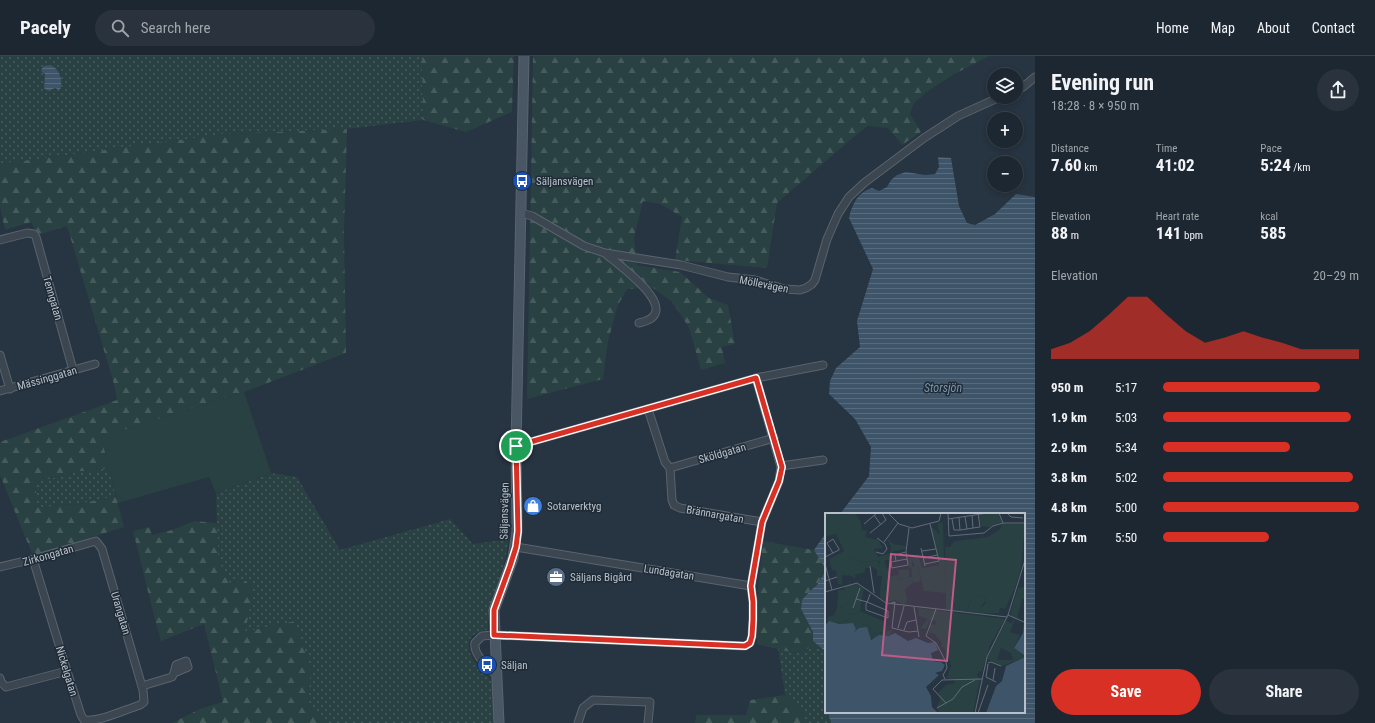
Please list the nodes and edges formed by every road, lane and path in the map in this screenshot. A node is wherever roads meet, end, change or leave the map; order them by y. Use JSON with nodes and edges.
{"nodes":[{"id":1,"x":524,"y":56,"type":"edge"},
{"id":2,"x":1035,"y":77,"type":"edge"},
{"id":3,"x":1023,"y":85,"type":"edge"},
{"id":4,"x":987,"y":103,"type":"edge"},
{"id":5,"x":521,"y":212,"type":"junction"},
{"id":6,"x":0,"y":240,"type":"edge"},
{"id":7,"x":605,"y":253,"type":"junction"},
{"id":8,"x":639,"y":323,"type":"dead end"},
{"id":9,"x":0,"y":356,"type":"edge"},
{"id":10,"x":95,"y":364,"type":"dead end"},
{"id":11,"x":823,"y":364,"type":"dead end"},
{"id":12,"x":74,"y":370,"type":"junction"},
{"id":13,"x":756,"y":378,"type":"junction"},
{"id":14,"x":10,"y":388,"type":"junction"},
{"id":15,"x":0,"y":391,"type":"edge"},
{"id":16,"x":648,"y":409,"type":"junction"},
{"id":17,"x":774,"y":438,"type":"junction"},
{"id":18,"x":516,"y":446,"type":"junction"},
{"id":19,"x":823,"y":460,"type":"dead end"},
{"id":20,"x":781,"y":466,"type":"junction"},
{"id":21,"x":670,"y":468,"type":"junction"},
{"id":22,"x":762,"y":522,"type":"junction"},
{"id":23,"x":96,"y":541,"type":"joint"},
{"id":24,"x":516,"y":547,"type":"junction"},
{"id":25,"x":33,"y":559,"type":"junction"},
{"id":26,"x":0,"y":567,"type":"edge"},
{"id":27,"x":751,"y":586,"type":"junction"},
{"id":28,"x":494,"y":635,"type":"junction"},
{"id":29,"x":66,"y":671,"type":"junction"},
{"id":30,"x":174,"y":673,"type":"dead end"},
{"id":31,"x":498,"y":676,"type":"junction"},
{"id":32,"x":0,"y":678,"type":"edge"},
{"id":33,"x":142,"y":686,"type":"junction"},
{"id":34,"x":144,"y":702,"type":"joint"},
{"id":35,"x":499,"y":723,"type":"edge"},
{"id":36,"x":578,"y":723,"type":"edge"},
{"id":37,"x":648,"y":723,"type":"edge"}],
"edges":[{"from":1,"to":5,"type":"street","name":"Säljansvägen"},
{"from":2,"to":3,"type":"street"},
{"from":4,"to":7,"type":"street","name":"Möllevägen"},
{"from":5,"to":7,"type":"street","name":"Möllevägen"},
{"from":5,"to":18,"type":"street","name":"Säljansvägen"},
{"from":6,"to":12,"type":"street","name":"Tenngatan"},
{"from":7,"to":8,"type":"street"},
{"from":9,"to":14,"type":"street"},
{"from":10,"to":12,"type":"street","name":"Mässinggatan"},
{"from":11,"to":13,"type":"street"},
{"from":12,"to":14,"type":"street","name":"Mässinggatan"},
{"from":13,"to":16,"type":"street"},
{"from":13,"to":17,"type":"street"},
{"from":14,"to":15,"type":"street","name":"Mässinggatan"},
{"from":16,"to":18,"type":"street"},
{"from":16,"to":21,"type":"street","name":"Brännargatan"},
{"from":17,"to":20,"type":"street"},
{"from":17,"to":21,"type":"street","name":"Sköldgatan"},
{"from":18,"to":24,"type":"street","name":"Säljansvägen"},
{"from":19,"to":20,"type":"street"},
{"from":20,"to":22,"type":"street"},
{"from":21,"to":22,"type":"street","name":"Brännargatan"},
{"from":22,"to":27,"type":"street"},
{"from":23,"to":25,"type":"street","name":"Zirkongatan"},
{"from":23,"to":33,"type":"street","name":"Urangatan"},
{"from":24,"to":27,"type":"street","name":"Lundagatan"},
{"from":24,"to":28,"type":"street","name":"Säljansvägen"},
{"from":25,"to":26,"type":"street","name":"Zirkongatan"},
{"from":25,"to":29,"type":"street","name":"Nickelgatan"},
{"from":27,"to":28,"type":"street"},
{"from":28,"to":31,"type":"street","name":"Säljansvägen"},
{"from":28,"to":31,"type":"street"},
{"from":29,"to":32,"type":"street"},
{"from":29,"to":34,"type":"street","name":"Nickelgatan"},
{"from":30,"to":33,"type":"street"},
{"from":31,"to":35,"type":"street","name":"Säljansvägen"},
{"from":33,"to":34,"type":"street","name":"Urangatan"},
{"from":36,"to":37,"type":"street"}]}
